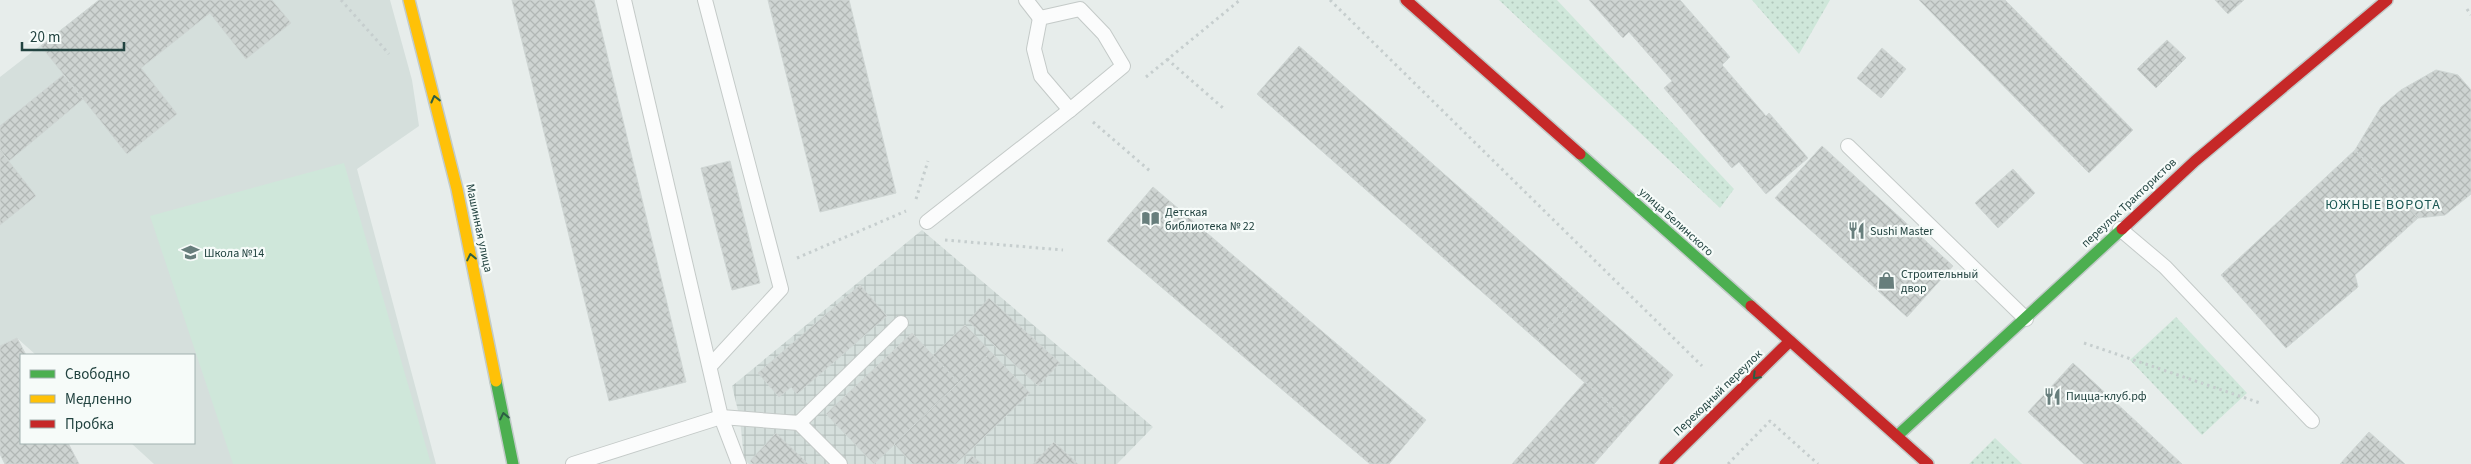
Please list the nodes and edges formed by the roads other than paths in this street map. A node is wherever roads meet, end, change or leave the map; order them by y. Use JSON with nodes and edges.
{"nodes":[{"id":1,"x":409,"y":0,"type":"edge"},
{"id":2,"x":624,"y":0,"type":"edge"},
{"id":3,"x":705,"y":0,"type":"edge"},
{"id":4,"x":1026,"y":0,"type":"edge"},
{"id":5,"x":1406,"y":0,"type":"edge"},
{"id":6,"x":2387,"y":0,"type":"edge"},
{"id":7,"x":1040,"y":18,"type":"junction"},
{"id":8,"x":1070,"y":110,"type":"junction"},
{"id":9,"x":1848,"y":146,"type":"dead end"},
{"id":10,"x":927,"y":222,"type":"dead end"},
{"id":11,"x":2120,"y":229,"type":"junction"},
{"id":12,"x":2026,"y":319,"type":"junction"},
{"id":13,"x":901,"y":323,"type":"dead end"},
{"id":14,"x":1790,"y":341,"type":"junction"},
{"id":15,"x":710,"y":366,"type":"junction"},
{"id":16,"x":721,"y":417,"type":"junction"},
{"id":17,"x":2312,"y":421,"type":"dead end"},
{"id":18,"x":799,"y":423,"type":"junction"},
{"id":19,"x":1897,"y":436,"type":"junction"},
{"id":20,"x":513,"y":464,"type":"edge"},
{"id":21,"x":573,"y":464,"type":"edge"},
{"id":22,"x":738,"y":464,"type":"edge"},
{"id":23,"x":840,"y":464,"type":"edge"},
{"id":24,"x":1665,"y":464,"type":"edge"},
{"id":25,"x":1928,"y":464,"type":"edge"}],
"edges":[{"from":20,"to":1,"type":"street","name":"Машинная улица","one_way":true},
{"from":2,"to":15,"type":"lane"},
{"from":3,"to":15,"type":"lane"},
{"from":4,"to":7,"type":"lane"},
{"from":5,"to":14,"type":"street","name":"улица Белинского"},
{"from":6,"to":11,"type":"street","name":"переулок Трактористов"},
{"from":7,"to":8,"type":"lane"},
{"from":7,"to":8,"type":"lane"},
{"from":8,"to":10,"type":"lane"},
{"from":9,"to":12,"type":"lane"},
{"from":11,"to":12,"type":"street","name":"переулок Трактористов"},
{"from":11,"to":17,"type":"lane"},
{"from":12,"to":19,"type":"street","name":"переулок Трактористов"},
{"from":13,"to":18,"type":"lane"},
{"from":14,"to":19,"type":"street","name":"улица Белинского"},
{"from":14,"to":24,"type":"street","name":"Переходный переулок","one_way":true},
{"from":15,"to":16,"type":"lane"},
{"from":16,"to":18,"type":"lane"},
{"from":16,"to":21,"type":"lane"},
{"from":16,"to":22,"type":"lane"},
{"from":18,"to":23,"type":"lane"},
{"from":19,"to":25,"type":"street","name":"улица Белинского"}]}
